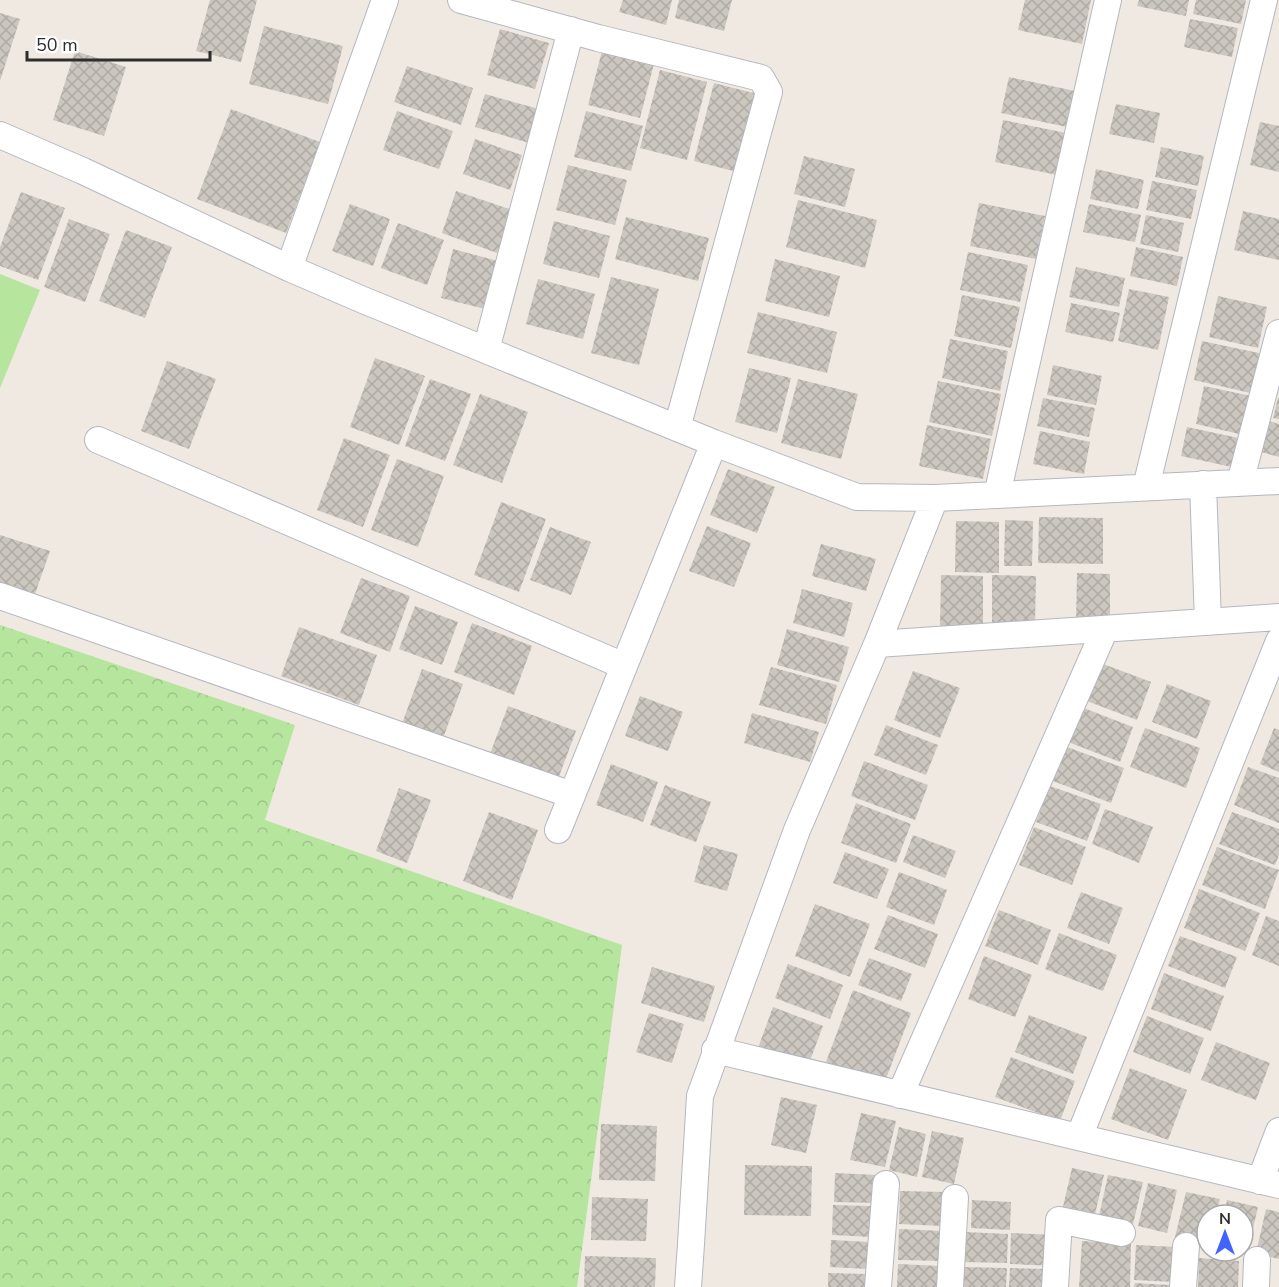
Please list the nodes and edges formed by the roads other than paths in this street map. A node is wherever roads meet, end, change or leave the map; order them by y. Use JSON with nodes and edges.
{"nodes":[{"id":1,"x":385,"y":0,"type":"edge"},
{"id":2,"x":461,"y":0,"type":"edge"},
{"id":3,"x":1108,"y":0,"type":"edge"},
{"id":4,"x":1264,"y":0,"type":"edge"},
{"id":5,"x":571,"y":30,"type":"junction"},
{"id":6,"x":0,"y":135,"type":"edge"},
{"id":7,"x":289,"y":268,"type":"junction"},
{"id":8,"x":1279,"y":333,"type":"edge"},
{"id":9,"x":486,"y":350,"type":"junction"},
{"id":10,"x":677,"y":428,"type":"junction"},
{"id":11,"x":98,"y":440,"type":"dead end"},
{"id":12,"x":714,"y":443,"type":"junction"},
{"id":13,"x":1279,"y":481,"type":"edge"},
{"id":14,"x":1240,"y":483,"type":"junction"},
{"id":15,"x":1203,"y":484,"type":"junction"},
{"id":16,"x":1146,"y":487,"type":"junction"},
{"id":17,"x":997,"y":495,"type":"junction"},
{"id":18,"x":934,"y":498,"type":"junction"},
{"id":19,"x":0,"y":596,"type":"edge"},
{"id":20,"x":1279,"y":617,"type":"edge"},
{"id":21,"x":1208,"y":622,"type":"junction"},
{"id":22,"x":1105,"y":629,"type":"junction"},
{"id":23,"x":1279,"y":641,"type":"edge"},
{"id":24,"x":877,"y":644,"type":"junction"},
{"id":25,"x":624,"y":666,"type":"junction"},
{"id":26,"x":572,"y":795,"type":"junction"},
{"id":27,"x":558,"y":830,"type":"dead end"},
{"id":28,"x":715,"y":1050,"type":"junction"},
{"id":29,"x":900,"y":1095,"type":"junction"},
{"id":30,"x":1279,"y":1131,"type":"edge"},
{"id":31,"x":1078,"y":1137,"type":"junction"},
{"id":32,"x":1270,"y":1183,"type":"edge"},
{"id":33,"x":886,"y":1184,"type":"dead end"},
{"id":34,"x":955,"y":1198,"type":"dead end"},
{"id":35,"x":1122,"y":1233,"type":"dead end"},
{"id":36,"x":1186,"y":1245,"type":"dead end"},
{"id":37,"x":1257,"y":1260,"type":"dead end"},
{"id":38,"x":688,"y":1287,"type":"edge"},
{"id":39,"x":878,"y":1287,"type":"edge"},
{"id":40,"x":950,"y":1287,"type":"edge"},
{"id":41,"x":1055,"y":1287,"type":"edge"},
{"id":42,"x":1183,"y":1287,"type":"edge"},
{"id":43,"x":1256,"y":1287,"type":"edge"}],
"edges":[{"from":1,"to":7,"type":"street"},
{"from":2,"to":5,"type":"street"},
{"from":3,"to":17,"type":"street"},
{"from":4,"to":16,"type":"street"},
{"from":5,"to":9,"type":"street"},
{"from":5,"to":10,"type":"street"},
{"from":6,"to":7,"type":"street"},
{"from":7,"to":9,"type":"street"},
{"from":8,"to":14,"type":"street"},
{"from":9,"to":10,"type":"street"},
{"from":10,"to":12,"type":"street"},
{"from":11,"to":25,"type":"street"},
{"from":12,"to":18,"type":"street"},
{"from":12,"to":25,"type":"street"},
{"from":13,"to":14,"type":"street"},
{"from":14,"to":15,"type":"street"},
{"from":15,"to":16,"type":"street"},
{"from":15,"to":21,"type":"street"},
{"from":16,"to":17,"type":"street"},
{"from":17,"to":18,"type":"street"},
{"from":18,"to":24,"type":"street"},
{"from":19,"to":26,"type":"street"},
{"from":20,"to":21,"type":"street"},
{"from":21,"to":22,"type":"street"},
{"from":22,"to":24,"type":"street"},
{"from":22,"to":29,"type":"street"},
{"from":23,"to":31,"type":"street"},
{"from":24,"to":28,"type":"street"},
{"from":25,"to":26,"type":"street"},
{"from":26,"to":27,"type":"street"},
{"from":28,"to":29,"type":"street"},
{"from":28,"to":38,"type":"street"},
{"from":29,"to":31,"type":"street"},
{"from":30,"to":32,"type":"street"},
{"from":31,"to":32,"type":"street"},
{"from":33,"to":39,"type":"street"},
{"from":34,"to":40,"type":"street"},
{"from":35,"to":41,"type":"street"},
{"from":36,"to":42,"type":"street"},
{"from":37,"to":43,"type":"street"}]}
